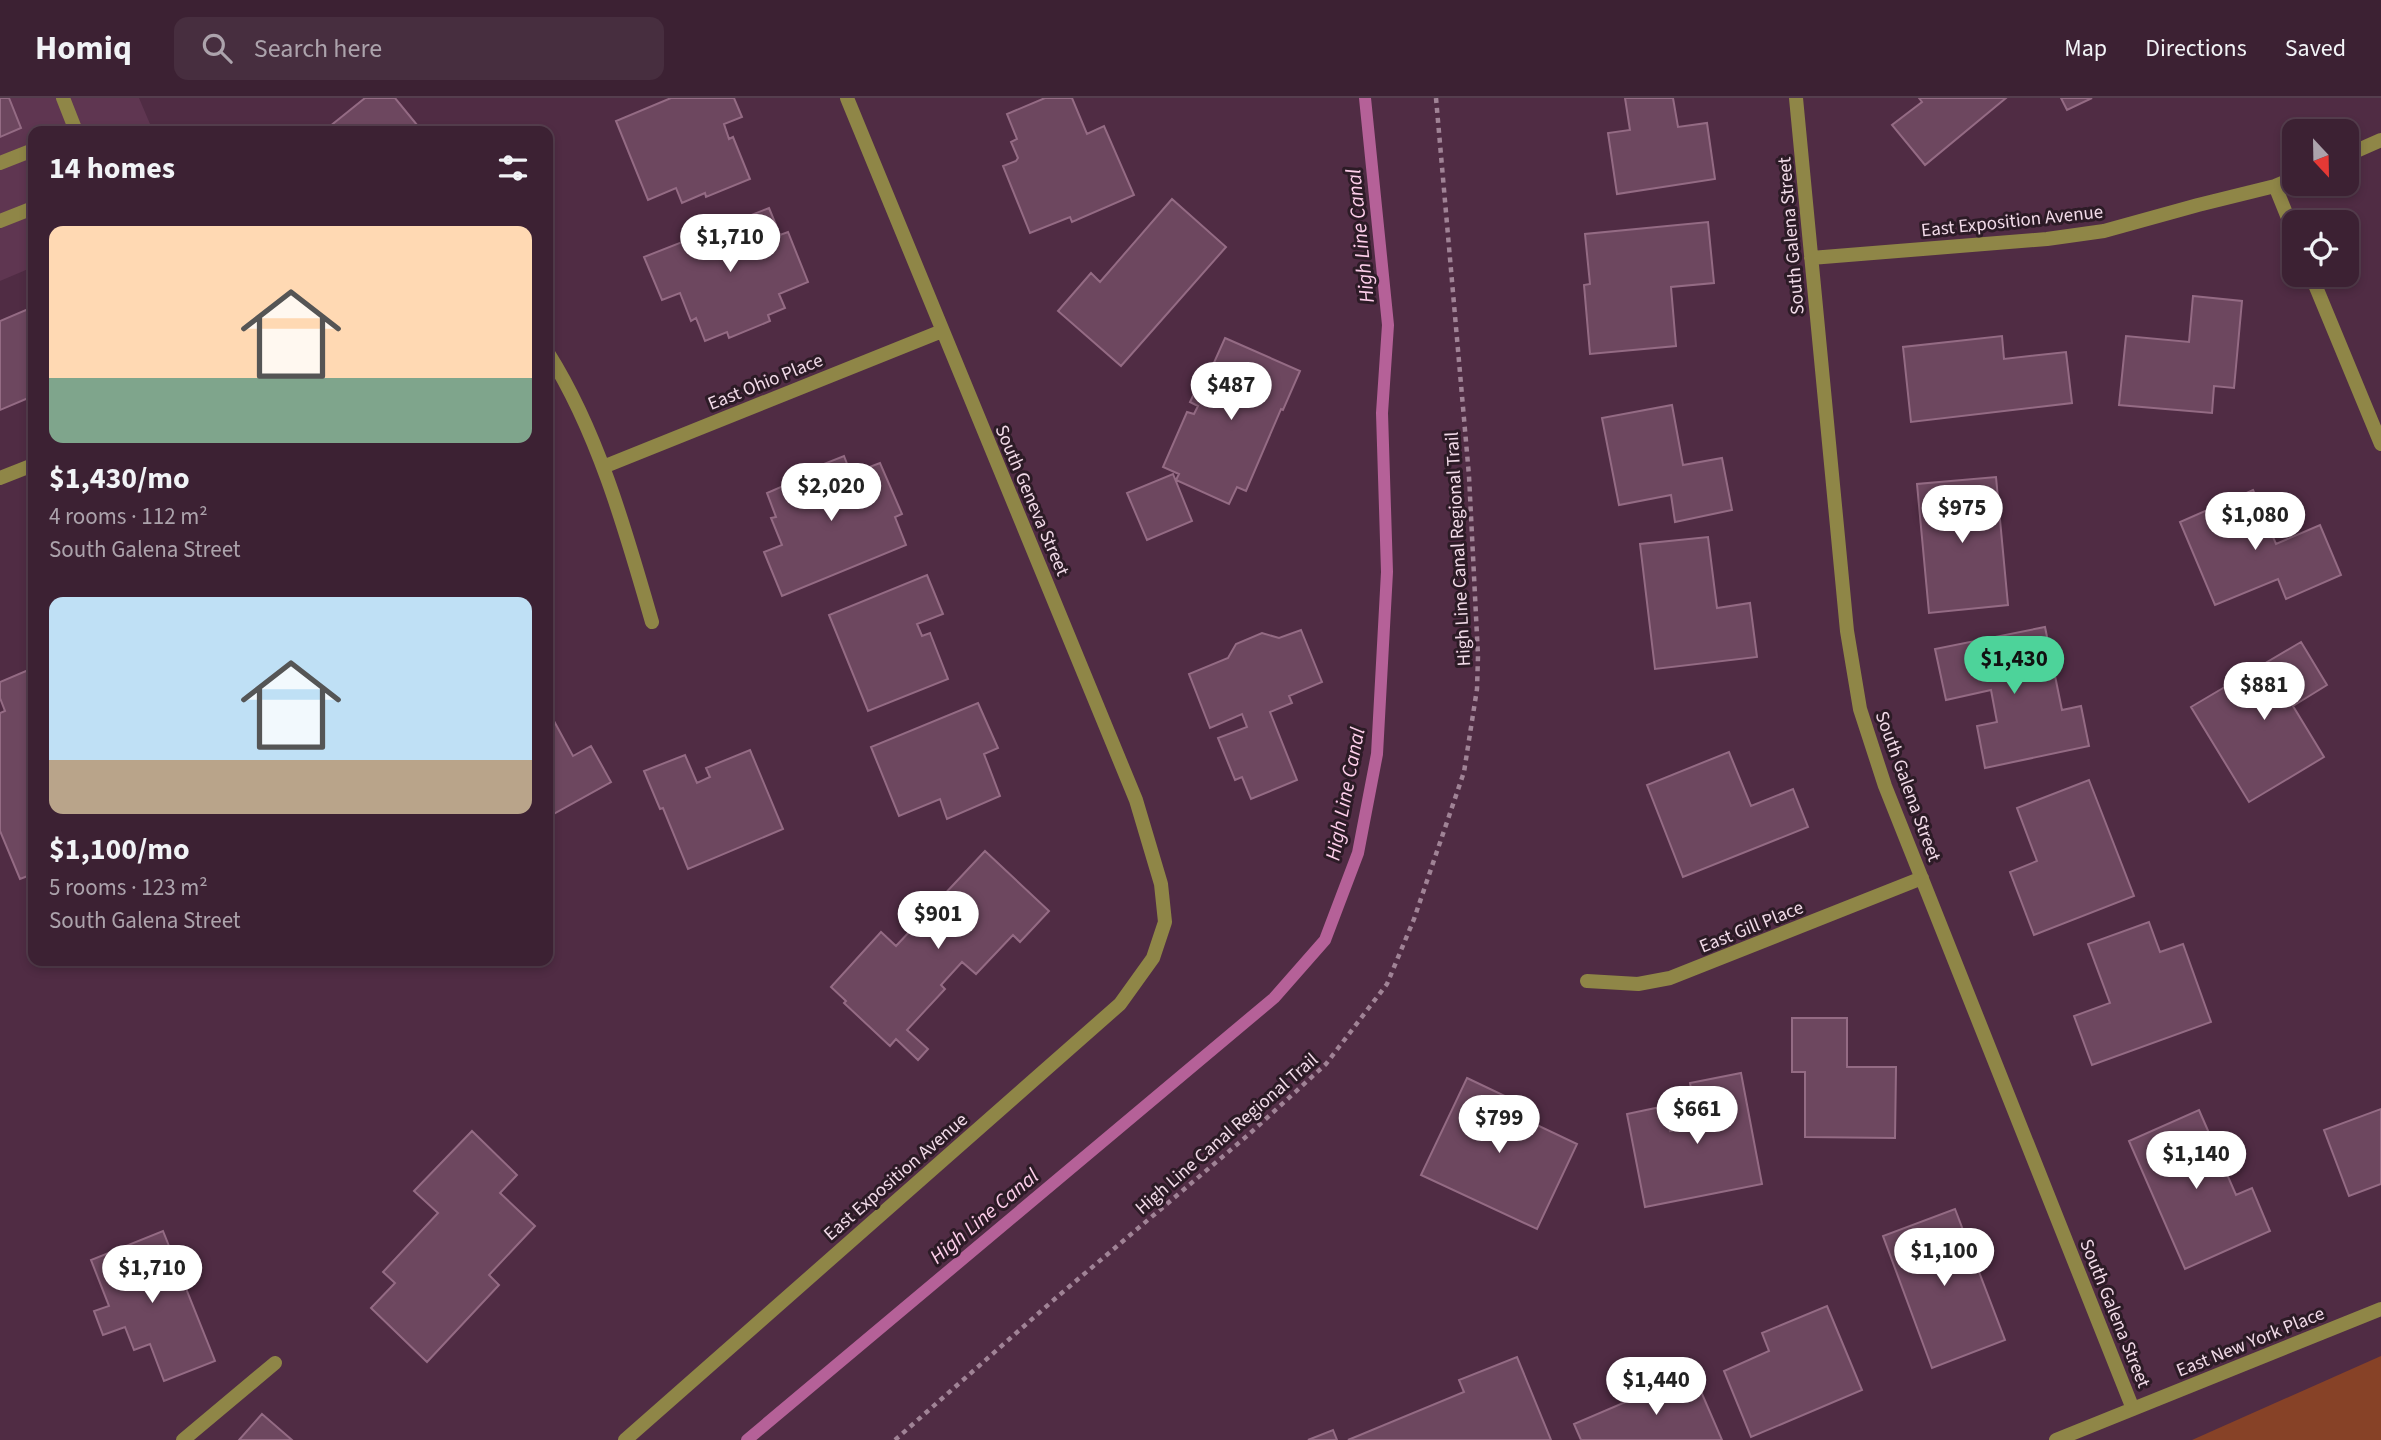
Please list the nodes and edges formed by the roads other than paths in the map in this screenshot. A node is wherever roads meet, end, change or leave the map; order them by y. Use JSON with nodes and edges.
{"nodes":[{"id":1,"x":63,"y":98,"type":"edge"},
{"id":2,"x":847,"y":98,"type":"edge"},
{"id":3,"x":1796,"y":98,"type":"edge"},
{"id":4,"x":74,"y":126,"type":"edge"},
{"id":5,"x":2381,"y":140,"type":"edge"},
{"id":6,"x":2359,"y":150,"type":"edge"},
{"id":7,"x":28,"y":152,"type":"edge"},
{"id":8,"x":0,"y":163,"type":"edge"},
{"id":9,"x":2282,"y":183,"type":"edge"},
{"id":10,"x":2275,"y":186,"type":"junction"},
{"id":11,"x":28,"y":210,"type":"edge"},
{"id":12,"x":2285,"y":210,"type":"edge"},
{"id":13,"x":0,"y":221,"type":"edge"},
{"id":14,"x":1811,"y":258,"type":"junction"},
{"id":15,"x":2316,"y":287,"type":"edge"},
{"id":16,"x":942,"y":331,"type":"junction"},
{"id":17,"x":553,"y":361,"type":"edge"},
{"id":18,"x":2381,"y":444,"type":"edge"},
{"id":19,"x":28,"y":467,"type":"edge"},
{"id":20,"x":603,"y":467,"type":"junction"},
{"id":21,"x":0,"y":478,"type":"edge"},
{"id":22,"x":652,"y":622,"type":"dead end"},
{"id":23,"x":1922,"y":878,"type":"junction"},
{"id":24,"x":1165,"y":922,"type":"joint"},
{"id":25,"x":1587,"y":981,"type":"dead end"},
{"id":26,"x":2381,"y":1309,"type":"edge"},
{"id":27,"x":275,"y":1363,"type":"dead end"},
{"id":28,"x":2133,"y":1409,"type":"junction"},
{"id":29,"x":183,"y":1440,"type":"edge"},
{"id":30,"x":625,"y":1440,"type":"edge"},
{"id":31,"x":2056,"y":1440,"type":"edge"}],
"edges":[{"from":1,"to":4,"type":"street"},
{"from":2,"to":16,"type":"street","name":"South Geneva Street"},
{"from":3,"to":14,"type":"street","name":"South Galena Street"},
{"from":5,"to":6,"type":"street"},
{"from":7,"to":8,"type":"street"},
{"from":9,"to":10,"type":"street","name":"East Exposition Avenue"},
{"from":10,"to":12,"type":"street"},
{"from":10,"to":14,"type":"street","name":"East Exposition Avenue"},
{"from":11,"to":13,"type":"street"},
{"from":14,"to":23,"type":"street","name":"South Galena Street"},
{"from":15,"to":18,"type":"street"},
{"from":16,"to":20,"type":"street","name":"East Ohio Place"},
{"from":16,"to":24,"type":"street","name":"South Geneva Street"},
{"from":17,"to":20,"type":"street"},
{"from":19,"to":21,"type":"street"},
{"from":20,"to":22,"type":"street"},
{"from":23,"to":25,"type":"street","name":"East Gill Place"},
{"from":23,"to":28,"type":"street","name":"South Galena Street"},
{"from":24,"to":30,"type":"street","name":"East Exposition Avenue"},
{"from":26,"to":28,"type":"street","name":"East New York Place"},
{"from":27,"to":29,"type":"street"},
{"from":28,"to":31,"type":"street","name":"East New York Place"}]}
